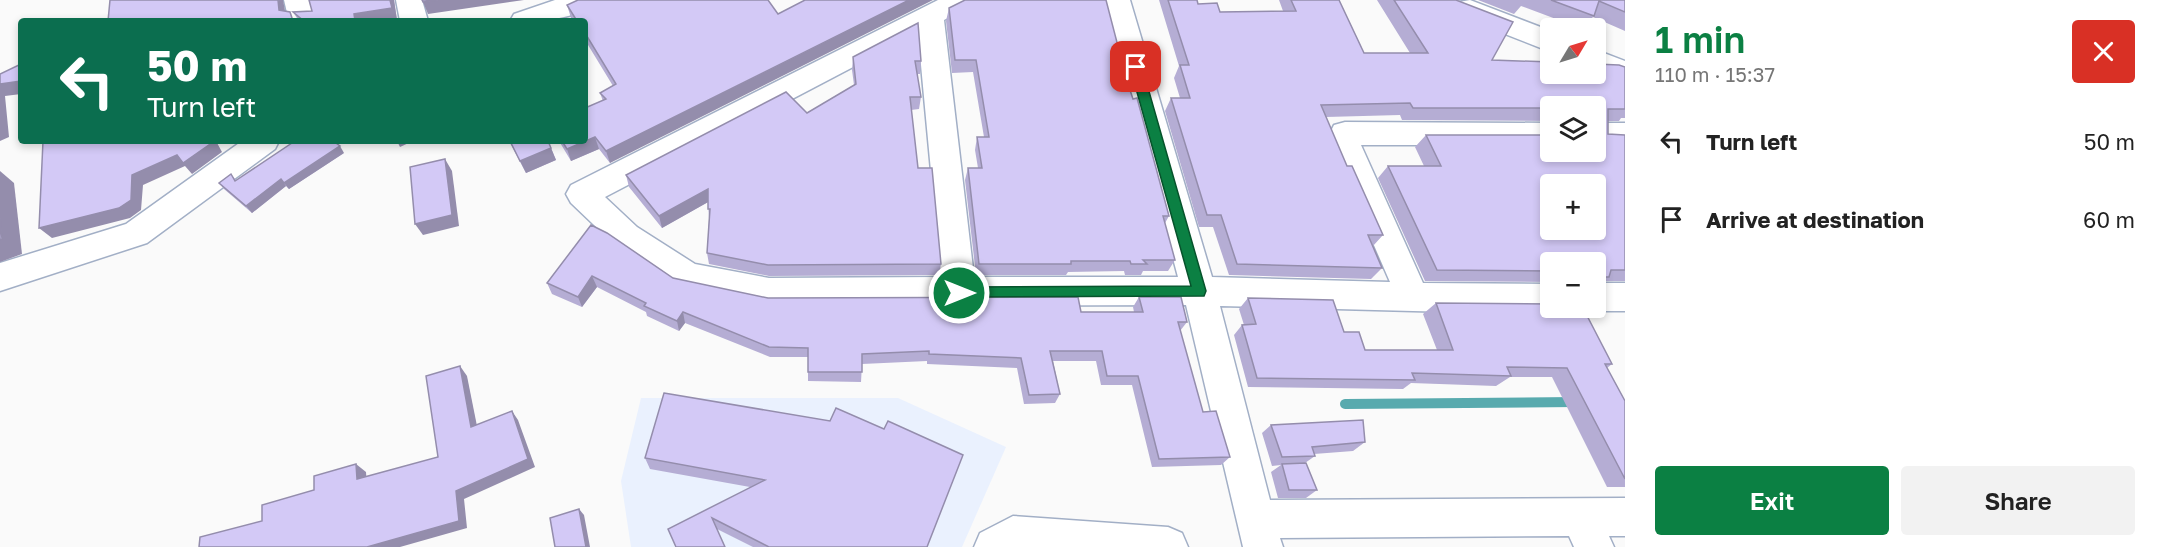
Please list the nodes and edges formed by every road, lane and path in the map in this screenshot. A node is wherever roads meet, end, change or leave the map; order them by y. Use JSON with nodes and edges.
{"nodes":[{"id":1,"x":297,"y":0,"type":"edge"},
{"id":2,"x":410,"y":0,"type":"edge"},
{"id":3,"x":583,"y":0,"type":"edge"},
{"id":4,"x":960,"y":0,"type":"edge"},
{"id":5,"x":1117,"y":0,"type":"edge"},
{"id":6,"x":1453,"y":3,"type":"edge"},
{"id":7,"x":930,"y":16,"type":"junction"},
{"id":8,"x":302,"y":18,"type":"edge"},
{"id":9,"x":413,"y":18,"type":"edge"},
{"id":10,"x":532,"y":18,"type":"edge"},
{"id":11,"x":1540,"y":38,"type":"edge"},
{"id":12,"x":1606,"y":64,"type":"edge"},
{"id":13,"x":1625,"y":72,"type":"edge"},
{"id":14,"x":1540,"y":134,"type":"edge"},
{"id":15,"x":1606,"y":134,"type":"edge"},
{"id":16,"x":1625,"y":134,"type":"edge"},
{"id":17,"x":260,"y":144,"type":"edge"},
{"id":18,"x":0,"y":277,"type":"edge"},
{"id":19,"x":1199,"y":291,"type":"junction"},
{"id":20,"x":959,"y":293,"type":"junction"},
{"id":21,"x":1413,"y":297,"type":"junction"},
{"id":22,"x":1606,"y":297,"type":"edge"},
{"id":23,"x":1625,"y":297,"type":"edge"},
{"id":24,"x":1540,"y":298,"type":"edge"},
{"id":25,"x":1625,"y":516,"type":"edge"},
{"id":26,"x":1587,"y":532,"type":"edge"},
{"id":27,"x":1260,"y":533,"type":"edge"},
{"id":28,"x":994,"y":547,"type":"edge"},
{"id":29,"x":1168,"y":547,"type":"edge"}],
"edges":[{"from":1,"to":8,"type":"street"},
{"from":2,"to":9,"type":"street"},
{"from":3,"to":10,"type":"street"},
{"from":4,"to":7,"type":"street"},
{"from":5,"to":19,"type":"street"},
{"from":6,"to":11,"type":"street"},
{"from":7,"to":20,"type":"street"},
{"from":7,"to":20,"type":"street"},
{"from":12,"to":13,"type":"street"},
{"from":14,"to":21,"type":"street"},
{"from":15,"to":16,"type":"street"},
{"from":17,"to":18,"type":"street"},
{"from":19,"to":20,"type":"street"},
{"from":19,"to":21,"type":"street"},
{"from":19,"to":27,"type":"street"},
{"from":21,"to":24,"type":"street"},
{"from":22,"to":23,"type":"street"},
{"from":25,"to":26,"type":"street"},
{"from":26,"to":27,"type":"street"},
{"from":28,"to":29,"type":"street"}]}
